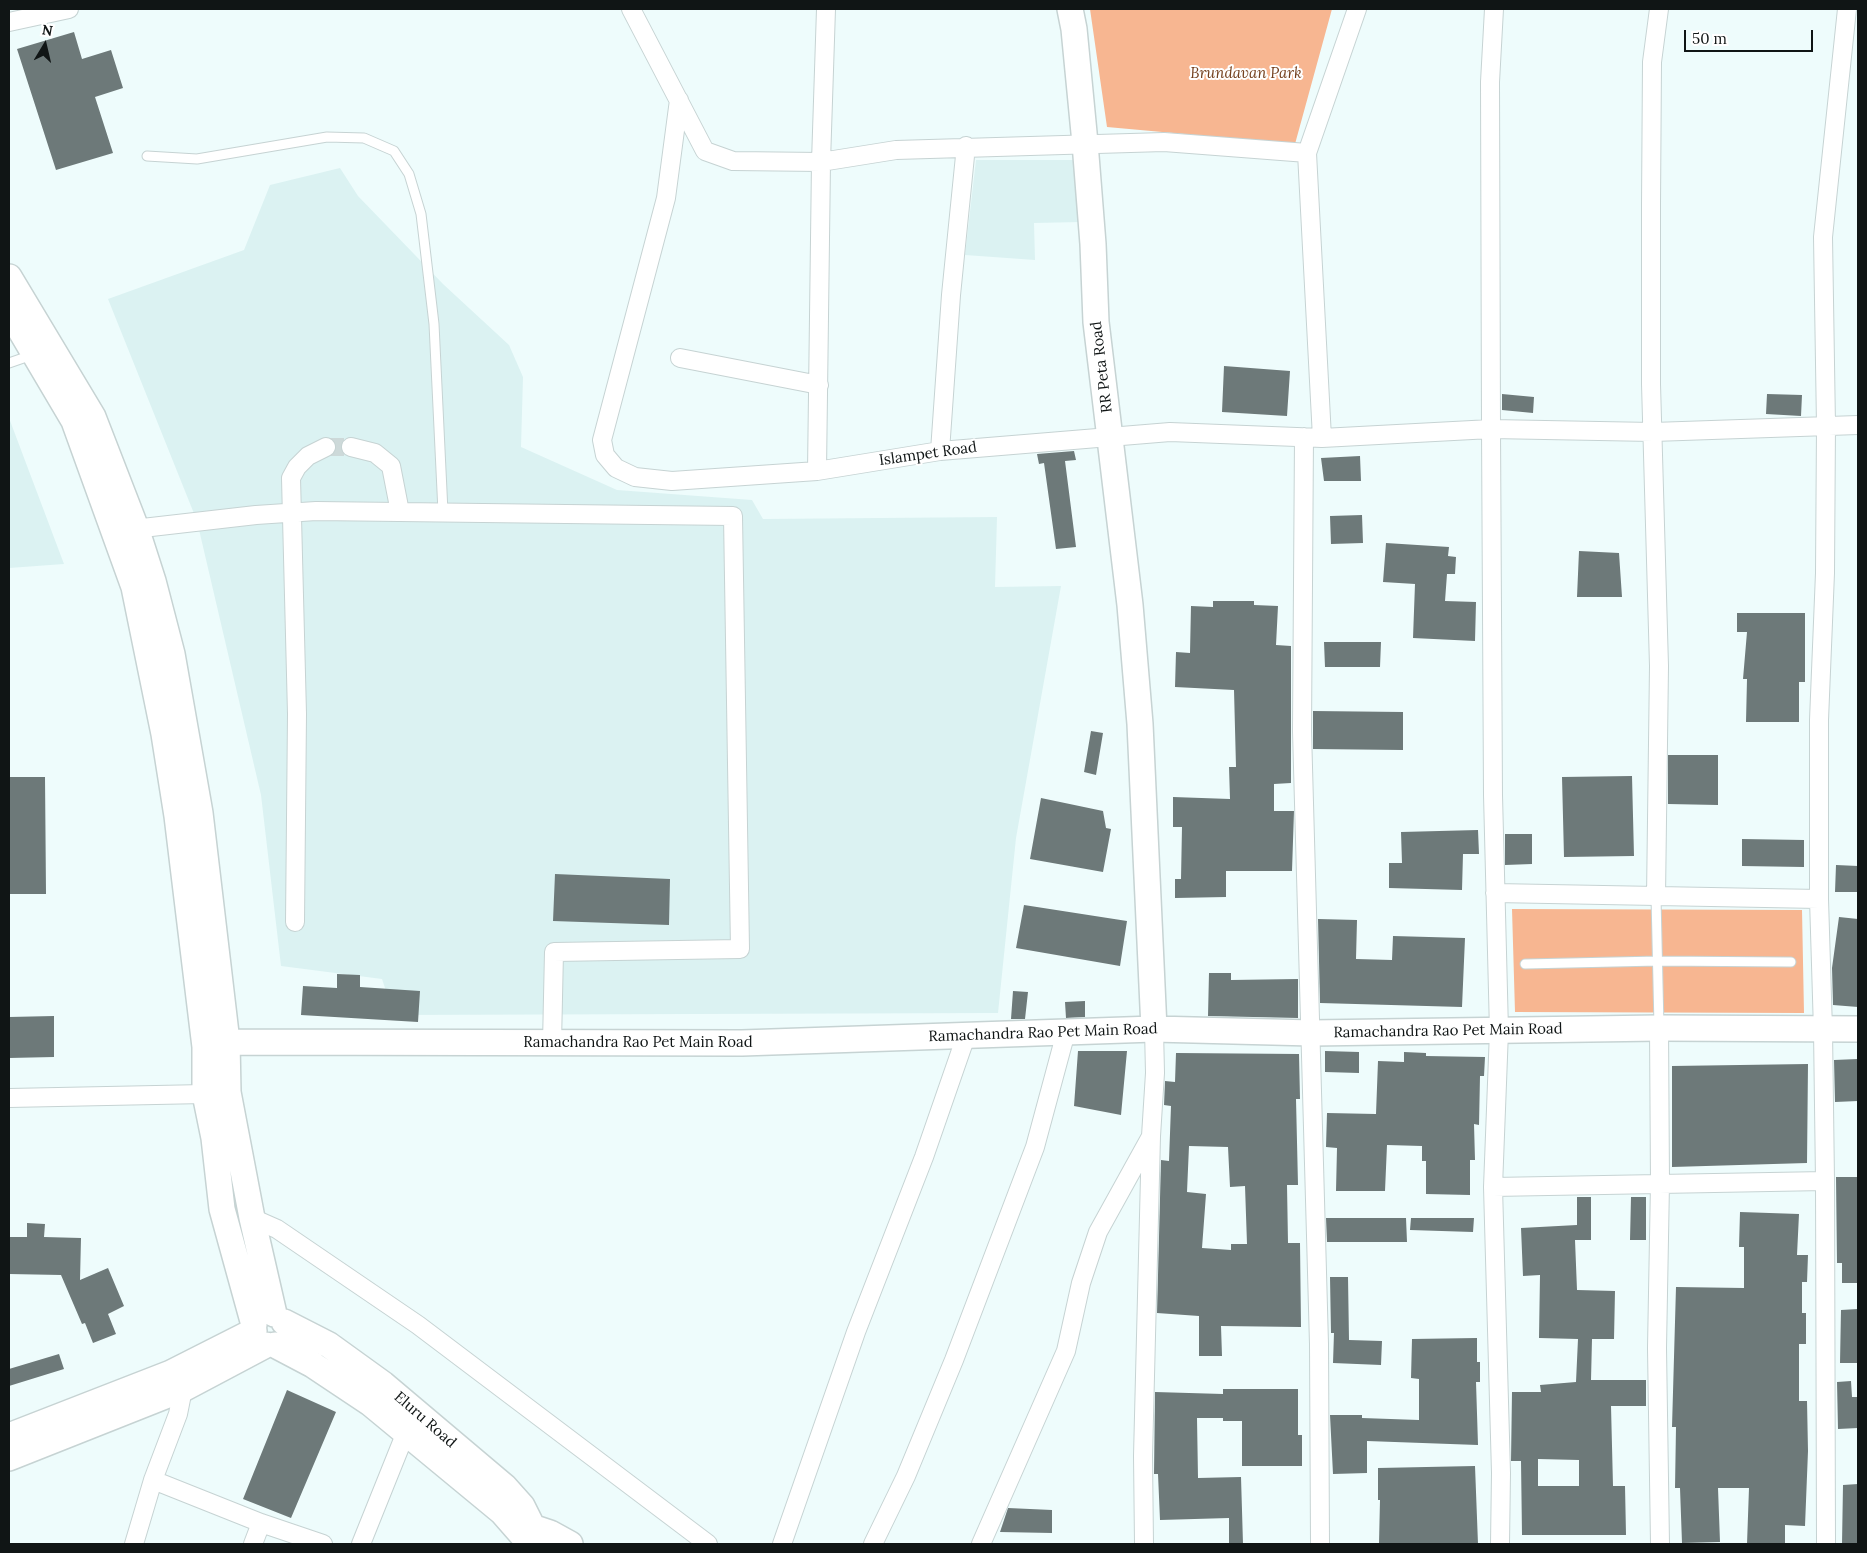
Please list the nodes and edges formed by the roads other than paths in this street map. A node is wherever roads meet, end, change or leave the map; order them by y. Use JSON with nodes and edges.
{"nodes":[{"id":1,"x":69,"y":9,"type":"edge"},
{"id":2,"x":631,"y":9,"type":"edge"},
{"id":3,"x":826,"y":9,"type":"edge"},
{"id":4,"x":1070,"y":9,"type":"edge"},
{"id":5,"x":1357,"y":9,"type":"edge"},
{"id":6,"x":1494,"y":9,"type":"edge"},
{"id":7,"x":1659,"y":9,"type":"edge"},
{"id":8,"x":1847,"y":9,"type":"edge"},
{"id":9,"x":9,"y":22,"type":"edge"},
{"id":10,"x":679,"y":100,"type":"junction"},
{"id":11,"x":1085,"y":143,"type":"junction"},
{"id":12,"x":966,"y":146,"type":"junction"},
{"id":13,"x":1307,"y":153,"type":"junction"},
{"id":14,"x":148,"y":156,"type":"dead end"},
{"id":15,"x":821,"y":162,"type":"junction"},
{"id":16,"x":9,"y":277,"type":"edge"},
{"id":17,"x":9,"y":311,"type":"edge"},
{"id":18,"x":34,"y":354,"type":"junction"},
{"id":19,"x":680,"y":358,"type":"dead end"},
{"id":20,"x":9,"y":363,"type":"edge"},
{"id":21,"x":818,"y":385,"type":"junction"},
{"id":22,"x":1858,"y":425,"type":"edge"},
{"id":23,"x":1826,"y":426,"type":"junction"},
{"id":24,"x":1491,"y":429,"type":"junction"},
{"id":25,"x":1653,"y":432,"type":"junction"},
{"id":26,"x":1110,"y":436,"type":"junction"},
{"id":27,"x":1313,"y":438,"type":"junction"},
{"id":28,"x":326,"y":447,"type":"tunnel mouth"},
{"id":29,"x":351,"y":447,"type":"tunnel mouth"},
{"id":30,"x":940,"y":450,"type":"junction"},
{"id":31,"x":817,"y":471,"type":"junction"},
{"id":32,"x":292,"y":512,"type":"junction"},
{"id":33,"x":400,"y":512,"type":"junction"},
{"id":34,"x":443,"y":512,"type":"junction"},
{"id":35,"x":125,"y":530,"type":"junction"},
{"id":36,"x":189,"y":820,"type":"junction"},
{"id":37,"x":1495,"y":893,"type":"junction"},
{"id":38,"x":1656,"y":897,"type":"junction"},
{"id":39,"x":1818,"y":899,"type":"junction"},
{"id":40,"x":295,"y":922,"type":"dead end"},
{"id":41,"x":1658,"y":961,"type":"junction"},
{"id":42,"x":1791,"y":962,"type":"dead end"},
{"id":43,"x":1525,"y":964,"type":"dead end"},
{"id":44,"x":1659,"y":1028,"type":"junction"},
{"id":45,"x":1154,"y":1030,"type":"junction"},
{"id":46,"x":1823,"y":1030,"type":"junction"},
{"id":47,"x":1858,"y":1030,"type":"edge"},
{"id":48,"x":1499,"y":1031,"type":"junction"},
{"id":49,"x":1066,"y":1032,"type":"junction"},
{"id":50,"x":1312,"y":1033,"type":"junction"},
{"id":51,"x":966,"y":1036,"type":"junction"},
{"id":52,"x":227,"y":1042,"type":"junction"},
{"id":53,"x":552,"y":1043,"type":"junction"},
{"id":54,"x":205,"y":1094,"type":"junction"},
{"id":55,"x":9,"y":1098,"type":"edge"},
{"id":56,"x":1151,"y":1136,"type":"junction"},
{"id":57,"x":1825,"y":1181,"type":"junction"},
{"id":58,"x":1660,"y":1183,"type":"junction"},
{"id":59,"x":1493,"y":1187,"type":"junction"},
{"id":60,"x":252,"y":1218,"type":"junction"},
{"id":61,"x":268,"y":1330,"type":"junction"},
{"id":62,"x":183,"y":1390,"type":"junction"},
{"id":63,"x":406,"y":1432,"type":"junction"},
{"id":64,"x":9,"y":1436,"type":"edge"},
{"id":65,"x":9,"y":1458,"type":"edge"},
{"id":66,"x":152,"y":1480,"type":"junction"},
{"id":67,"x":509,"y":1505,"type":"junction"},
{"id":68,"x":260,"y":1523,"type":"junction"},
{"id":69,"x":535,"y":1539,"type":"edge"},
{"id":70,"x":134,"y":1544,"type":"edge"},
{"id":71,"x":253,"y":1544,"type":"edge"},
{"id":72,"x":323,"y":1544,"type":"edge"},
{"id":73,"x":361,"y":1544,"type":"edge"},
{"id":74,"x":570,"y":1544,"type":"edge"},
{"id":75,"x":708,"y":1544,"type":"edge"},
{"id":76,"x":782,"y":1544,"type":"edge"},
{"id":77,"x":873,"y":1544,"type":"edge"},
{"id":78,"x":981,"y":1544,"type":"edge"},
{"id":79,"x":1144,"y":1544,"type":"edge"},
{"id":80,"x":1320,"y":1544,"type":"edge"},
{"id":81,"x":1500,"y":1544,"type":"edge"},
{"id":82,"x":1660,"y":1544,"type":"edge"},
{"id":83,"x":1826,"y":1544,"type":"edge"}],
"edges":[{"from":1,"to":9,"type":"street"},
{"from":2,"to":10,"type":"street"},
{"from":3,"to":15,"type":"street"},
{"from":4,"to":11,"type":"main road","name":"RR Peta Road"},
{"from":5,"to":13,"type":"street"},
{"from":6,"to":24,"type":"street"},
{"from":7,"to":25,"type":"street"},
{"from":8,"to":23,"type":"street"},
{"from":10,"to":15,"type":"street"},
{"from":10,"to":31,"type":"street","name":"Islampet Road"},
{"from":11,"to":12,"type":"street"},
{"from":11,"to":13,"type":"street"},
{"from":11,"to":26,"type":"main road","name":"RR Peta Road"},
{"from":12,"to":15,"type":"street"},
{"from":12,"to":30,"type":"street"},
{"from":13,"to":27,"type":"street"},
{"from":14,"to":34,"type":"lane"},
{"from":15,"to":21,"type":"street"},
{"from":16,"to":35,"type":"main road"},
{"from":17,"to":18,"type":"main road"},
{"from":18,"to":20,"type":"lane"},
{"from":18,"to":35,"type":"main road"},
{"from":19,"to":21,"type":"street"},
{"from":21,"to":31,"type":"street"},
{"from":22,"to":23,"type":"street","name":"Islampet Road"},
{"from":23,"to":25,"type":"street","name":"Islampet Road"},
{"from":23,"to":39,"type":"street"},
{"from":24,"to":25,"type":"street","name":"Islampet Road"},
{"from":24,"to":27,"type":"street","name":"Islampet Road"},
{"from":24,"to":37,"type":"street"},
{"from":25,"to":38,"type":"street"},
{"from":26,"to":27,"type":"street","name":"Islampet Road"},
{"from":26,"to":30,"type":"street","name":"Islampet Road"},
{"from":26,"to":45,"type":"main road","name":"RR Peta Road"},
{"from":27,"to":50,"type":"street"},
{"from":28,"to":32,"type":"street"},
{"from":29,"to":33,"type":"street"},
{"from":30,"to":31,"type":"street","name":"Islampet Road"},
{"from":32,"to":33,"type":"street"},
{"from":32,"to":35,"type":"street"},
{"from":32,"to":40,"type":"street"},
{"from":33,"to":34,"type":"street"},
{"from":34,"to":53,"type":"street"},
{"from":35,"to":36,"type":"main road"},
{"from":36,"to":52,"type":"main road"},
{"from":36,"to":54,"type":"main road"},
{"from":37,"to":38,"type":"street"},
{"from":37,"to":48,"type":"street"},
{"from":38,"to":39,"type":"street"},
{"from":38,"to":41,"type":"lane"},
{"from":39,"to":46,"type":"street"},
{"from":41,"to":42,"type":"lane"},
{"from":41,"to":43,"type":"lane"},
{"from":41,"to":44,"type":"lane"},
{"from":44,"to":46,"type":"main road","name":"Ramachandra Rao Pet Main Road"},
{"from":44,"to":48,"type":"main road","name":"Ramachandra Rao Pet Main Road"},
{"from":44,"to":58,"type":"street"},
{"from":45,"to":49,"type":"main road","name":"Ramachandra Rao Pet Main Road"},
{"from":45,"to":50,"type":"main road","name":"Ramachandra Rao Pet Main Road"},
{"from":45,"to":56,"type":"street"},
{"from":46,"to":47,"type":"main road","name":"Ramachandra Rao Pet Main Road"},
{"from":46,"to":57,"type":"street"},
{"from":48,"to":50,"type":"main road","name":"Ramachandra Rao Pet Main Road"},
{"from":48,"to":59,"type":"street"},
{"from":49,"to":51,"type":"main road","name":"Ramachandra Rao Pet Main Road"},
{"from":49,"to":77,"type":"street"},
{"from":50,"to":80,"type":"street"},
{"from":51,"to":53,"type":"main road","name":"Ramachandra Rao Pet Main Road"},
{"from":51,"to":76,"type":"street"},
{"from":52,"to":53,"type":"main road","name":"Ramachandra Rao Pet Main Road"},
{"from":52,"to":60,"type":"main road"},
{"from":54,"to":55,"type":"street"},
{"from":54,"to":61,"type":"main road"},
{"from":56,"to":78,"type":"street"},
{"from":56,"to":79,"type":"street"},
{"from":57,"to":58,"type":"street"},
{"from":57,"to":83,"type":"street"},
{"from":58,"to":59,"type":"street"},
{"from":58,"to":82,"type":"street"},
{"from":59,"to":81,"type":"street"},
{"from":60,"to":61,"type":"main road"},
{"from":60,"to":75,"type":"street"},
{"from":61,"to":62,"type":"main road"},
{"from":61,"to":63,"type":"main road","name":"Eluru Road"},
{"from":61,"to":64,"type":"main road"},
{"from":61,"to":67,"type":"main road","name":"Eluru Road"},
{"from":62,"to":65,"type":"main road"},
{"from":62,"to":66,"type":"street"},
{"from":63,"to":67,"type":"main road","name":"Eluru Road"},
{"from":63,"to":73,"type":"street"},
{"from":66,"to":68,"type":"street"},
{"from":66,"to":70,"type":"street"},
{"from":67,"to":69,"type":"main road","name":"Eluru Road"},
{"from":68,"to":71,"type":"street"},
{"from":68,"to":72,"type":"street"},
{"from":69,"to":74,"type":"main road"}]}
